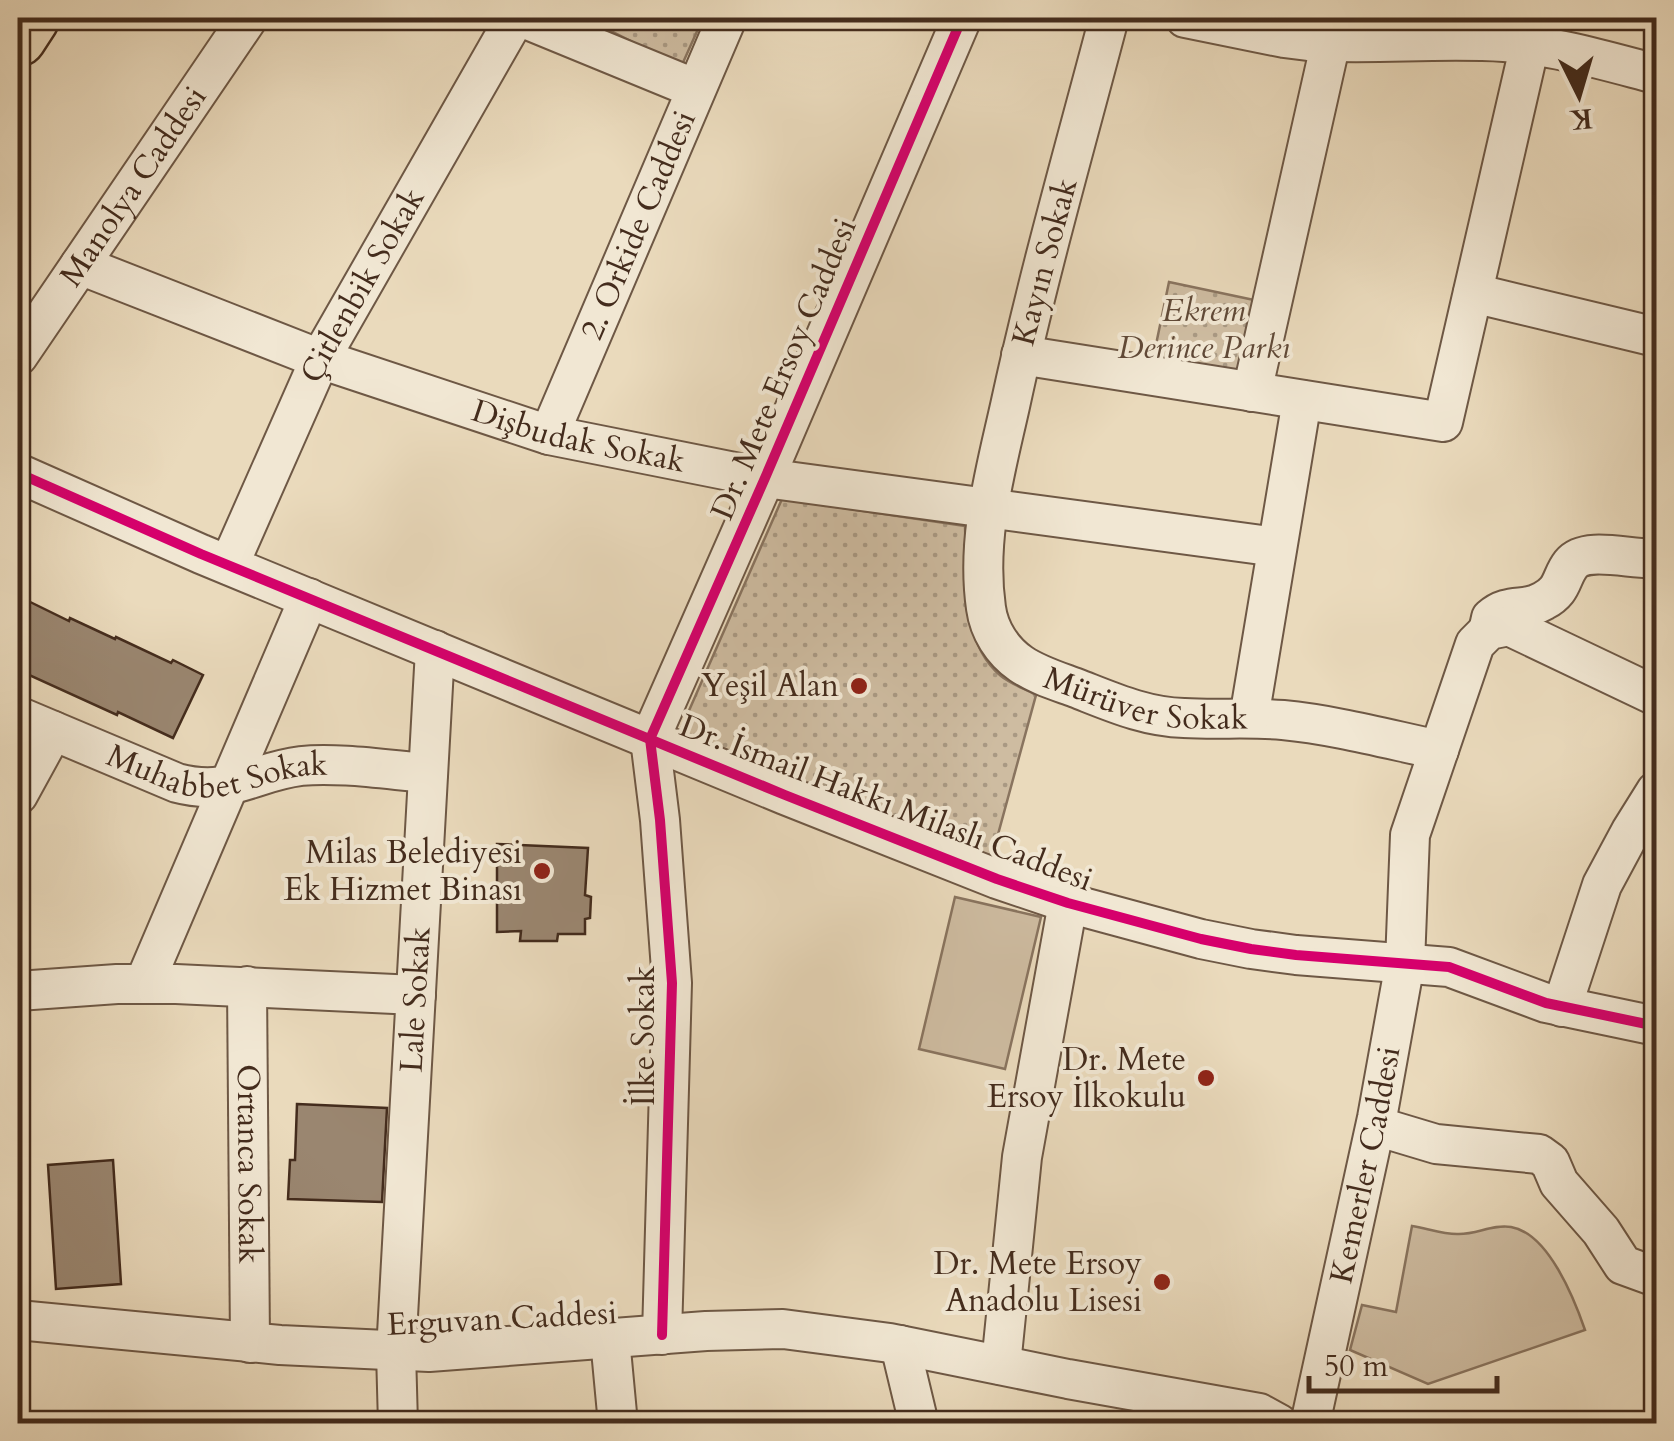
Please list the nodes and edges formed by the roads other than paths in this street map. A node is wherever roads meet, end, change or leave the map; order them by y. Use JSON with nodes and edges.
{"nodes":[{"id":1,"x":32,"y":18,"type":"edge"},
{"id":2,"x":248,"y":18,"type":"edge"},
{"id":3,"x":515,"y":18,"type":"edge"},
{"id":4,"x":523,"y":18,"type":"edge"},
{"id":5,"x":726,"y":18,"type":"edge"},
{"id":6,"x":962,"y":18,"type":"edge"},
{"id":7,"x":1109,"y":18,"type":"edge"},
{"id":8,"x":1185,"y":18,"type":"edge"},
{"id":9,"x":1334,"y":30,"type":"edge"},
{"id":10,"x":1533,"y":31,"type":"edge"},
{"id":11,"x":18,"y":38,"type":"edge"},
{"id":12,"x":1656,"y":74,"type":"edge"},
{"id":13,"x":696,"y":90,"type":"junction"},
{"id":14,"x":80,"y":265,"type":"junction"},
{"id":15,"x":1472,"y":293,"type":"junction"},
{"id":16,"x":1656,"y":338,"type":"edge"},
{"id":17,"x":1021,"y":355,"type":"junction"},
{"id":18,"x":18,"y":356,"type":"edge"},
{"id":19,"x":320,"y":359,"type":"junction"},
{"id":20,"x":1252,"y":392,"type":"junction"},
{"id":21,"x":1302,"y":400,"type":"junction"},
{"id":22,"x":549,"y":434,"type":"junction"},
{"id":23,"x":18,"y":474,"type":"edge"},
{"id":24,"x":765,"y":478,"type":"junction"},
{"id":25,"x":988,"y":508,"type":"junction"},
{"id":26,"x":1278,"y":547,"type":"junction"},
{"id":27,"x":1656,"y":558,"type":"edge"},
{"id":28,"x":229,"y":565,"type":"junction"},
{"id":29,"x":309,"y":598,"type":"junction"},
{"id":30,"x":1490,"y":630,"type":"junction"},
{"id":31,"x":435,"y":650,"type":"junction"},
{"id":32,"x":1656,"y":696,"type":"edge"},
{"id":33,"x":18,"y":716,"type":"edge"},
{"id":34,"x":1249,"y":718,"type":"junction"},
{"id":35,"x":53,"y":731,"type":"junction"},
{"id":36,"x":650,"y":739,"type":"junction"},
{"id":37,"x":1438,"y":750,"type":"junction"},
{"id":38,"x":428,"y":773,"type":"junction"},
{"id":39,"x":229,"y":786,"type":"junction"},
{"id":40,"x":1656,"y":790,"type":"edge"},
{"id":41,"x":18,"y":795,"type":"edge"},
{"id":42,"x":1068,"y":903,"type":"junction"},
{"id":43,"x":1405,"y":963,"type":"junction"},
{"id":44,"x":144,"y":984,"type":"junction"},
{"id":45,"x":247,"y":986,"type":"junction"},
{"id":46,"x":18,"y":991,"type":"edge"},
{"id":47,"x":416,"y":995,"type":"junction"},
{"id":48,"x":1562,"y":1007,"type":"junction"},
{"id":49,"x":1656,"y":1024,"type":"edge"},
{"id":50,"x":1376,"y":1126,"type":"junction"},
{"id":51,"x":1656,"y":1277,"type":"edge"},
{"id":52,"x":18,"y":1320,"type":"edge"},
{"id":53,"x":662,"y":1335,"type":"junction"},
{"id":54,"x":610,"y":1339,"type":"junction"},
{"id":55,"x":250,"y":1342,"type":"junction"},
{"id":56,"x":900,"y":1345,"type":"junction"},
{"id":57,"x":396,"y":1352,"type":"junction"},
{"id":58,"x":1001,"y":1365,"type":"junction"},
{"id":59,"x":398,"y":1424,"type":"edge"},
{"id":60,"x":618,"y":1424,"type":"edge"},
{"id":61,"x":919,"y":1424,"type":"edge"},
{"id":62,"x":1279,"y":1424,"type":"edge"},
{"id":63,"x":1310,"y":1424,"type":"edge"}],
"edges":[{"from":1,"to":11,"type":"highway"},
{"from":2,"to":14,"type":"street","name":"Manolya Caddesi"},
{"from":3,"to":19,"type":"street","name":"Çitlenbik Sokak"},
{"from":4,"to":13,"type":"street"},
{"from":5,"to":13,"type":"street","name":"2. Orkide Caddesi"},
{"from":6,"to":24,"type":"street","name":"Dr. Mete Ersoy Caddesi"},
{"from":7,"to":17,"type":"street","name":"Kayın Sokak"},
{"from":8,"to":9,"type":"street"},
{"from":9,"to":10,"type":"street"},
{"from":9,"to":20,"type":"street"},
{"from":10,"to":12,"type":"street"},
{"from":10,"to":15,"type":"street"},
{"from":13,"to":22,"type":"street","name":"2. Orkide Caddesi"},
{"from":14,"to":18,"type":"street","name":"Manolya Caddesi"},
{"from":14,"to":19,"type":"street","name":"Dişbudak Sokak"},
{"from":15,"to":16,"type":"street"},
{"from":15,"to":21,"type":"street"},
{"from":17,"to":20,"type":"street"},
{"from":17,"to":25,"type":"street","name":"Kayın Sokak"},
{"from":19,"to":22,"type":"street","name":"Dişbudak Sokak"},
{"from":19,"to":28,"type":"street","name":"Çitlenbik Sokak"},
{"from":20,"to":21,"type":"street"},
{"from":21,"to":26,"type":"street"},
{"from":22,"to":24,"type":"street","name":"Dişbudak Sokak"},
{"from":23,"to":28,"type":"street","name":"Dr. İsmail Hakkı Milaslı Caddesi"},
{"from":24,"to":25,"type":"street","name":"Dişbudak Sokak"},
{"from":24,"to":36,"type":"street","name":"Dr. Mete Ersoy Caddesi"},
{"from":25,"to":26,"type":"street","name":"Dişbudak Sokak"},
{"from":25,"to":34,"type":"street","name":"Mürüver Sokak"},
{"from":26,"to":34,"type":"street"},
{"from":27,"to":30,"type":"street"},
{"from":28,"to":29,"type":"street","name":"Dr. İsmail Hakkı Milaslı Caddesi"},
{"from":29,"to":31,"type":"street","name":"Dr. İsmail Hakkı Milaslı Caddesi"},
{"from":29,"to":39,"type":"street"},
{"from":30,"to":32,"type":"street"},
{"from":30,"to":37,"type":"street","name":"Kemerler Caddesi"},
{"from":31,"to":36,"type":"street","name":"Dr. İsmail Hakkı Milaslı Caddesi"},
{"from":31,"to":38,"type":"street","name":"Lale Sokak"},
{"from":33,"to":35,"type":"street","name":"Muhabbet Sokak"},
{"from":34,"to":37,"type":"street","name":"Mürüver Sokak"},
{"from":35,"to":39,"type":"street","name":"Muhabbet Sokak"},
{"from":35,"to":41,"type":"street"},
{"from":36,"to":42,"type":"street","name":"Dr. İsmail Hakkı Milaslı Caddesi"},
{"from":36,"to":53,"type":"street","name":"İlke Sokak"},
{"from":37,"to":43,"type":"street","name":"Kemerler Caddesi"},
{"from":38,"to":39,"type":"street","name":"Muhabbet Sokak"},
{"from":38,"to":47,"type":"street","name":"Lale Sokak"},
{"from":39,"to":44,"type":"street"},
{"from":40,"to":48,"type":"street"},
{"from":42,"to":43,"type":"street","name":"Dr. İsmail Hakkı Milaslı Caddesi"},
{"from":42,"to":58,"type":"street"},
{"from":43,"to":48,"type":"street","name":"Dr. İsmail Hakkı Milaslı Caddesi"},
{"from":43,"to":50,"type":"street","name":"Kemerler Caddesi"},
{"from":44,"to":45,"type":"street"},
{"from":44,"to":46,"type":"street"},
{"from":45,"to":47,"type":"street"},
{"from":45,"to":55,"type":"street","name":"Ortanca Sokak"},
{"from":47,"to":57,"type":"street","name":"Lale Sokak"},
{"from":48,"to":49,"type":"street","name":"Dr. İsmail Hakkı Milaslı Caddesi"},
{"from":50,"to":51,"type":"street"},
{"from":50,"to":63,"type":"street","name":"Kemerler Caddesi"},
{"from":52,"to":55,"type":"street","name":"Erguvan Caddesi"},
{"from":53,"to":54,"type":"street","name":"Erguvan Caddesi"},
{"from":53,"to":56,"type":"street","name":"Erguvan Caddesi"},
{"from":54,"to":57,"type":"street","name":"Erguvan Caddesi"},
{"from":54,"to":60,"type":"street"},
{"from":55,"to":57,"type":"street","name":"Erguvan Caddesi"},
{"from":56,"to":58,"type":"street","name":"Erguvan Caddesi"},
{"from":56,"to":61,"type":"street"},
{"from":57,"to":59,"type":"street","name":"Lale Sokak"},
{"from":58,"to":62,"type":"street","name":"Erguvan Caddesi"}]}
